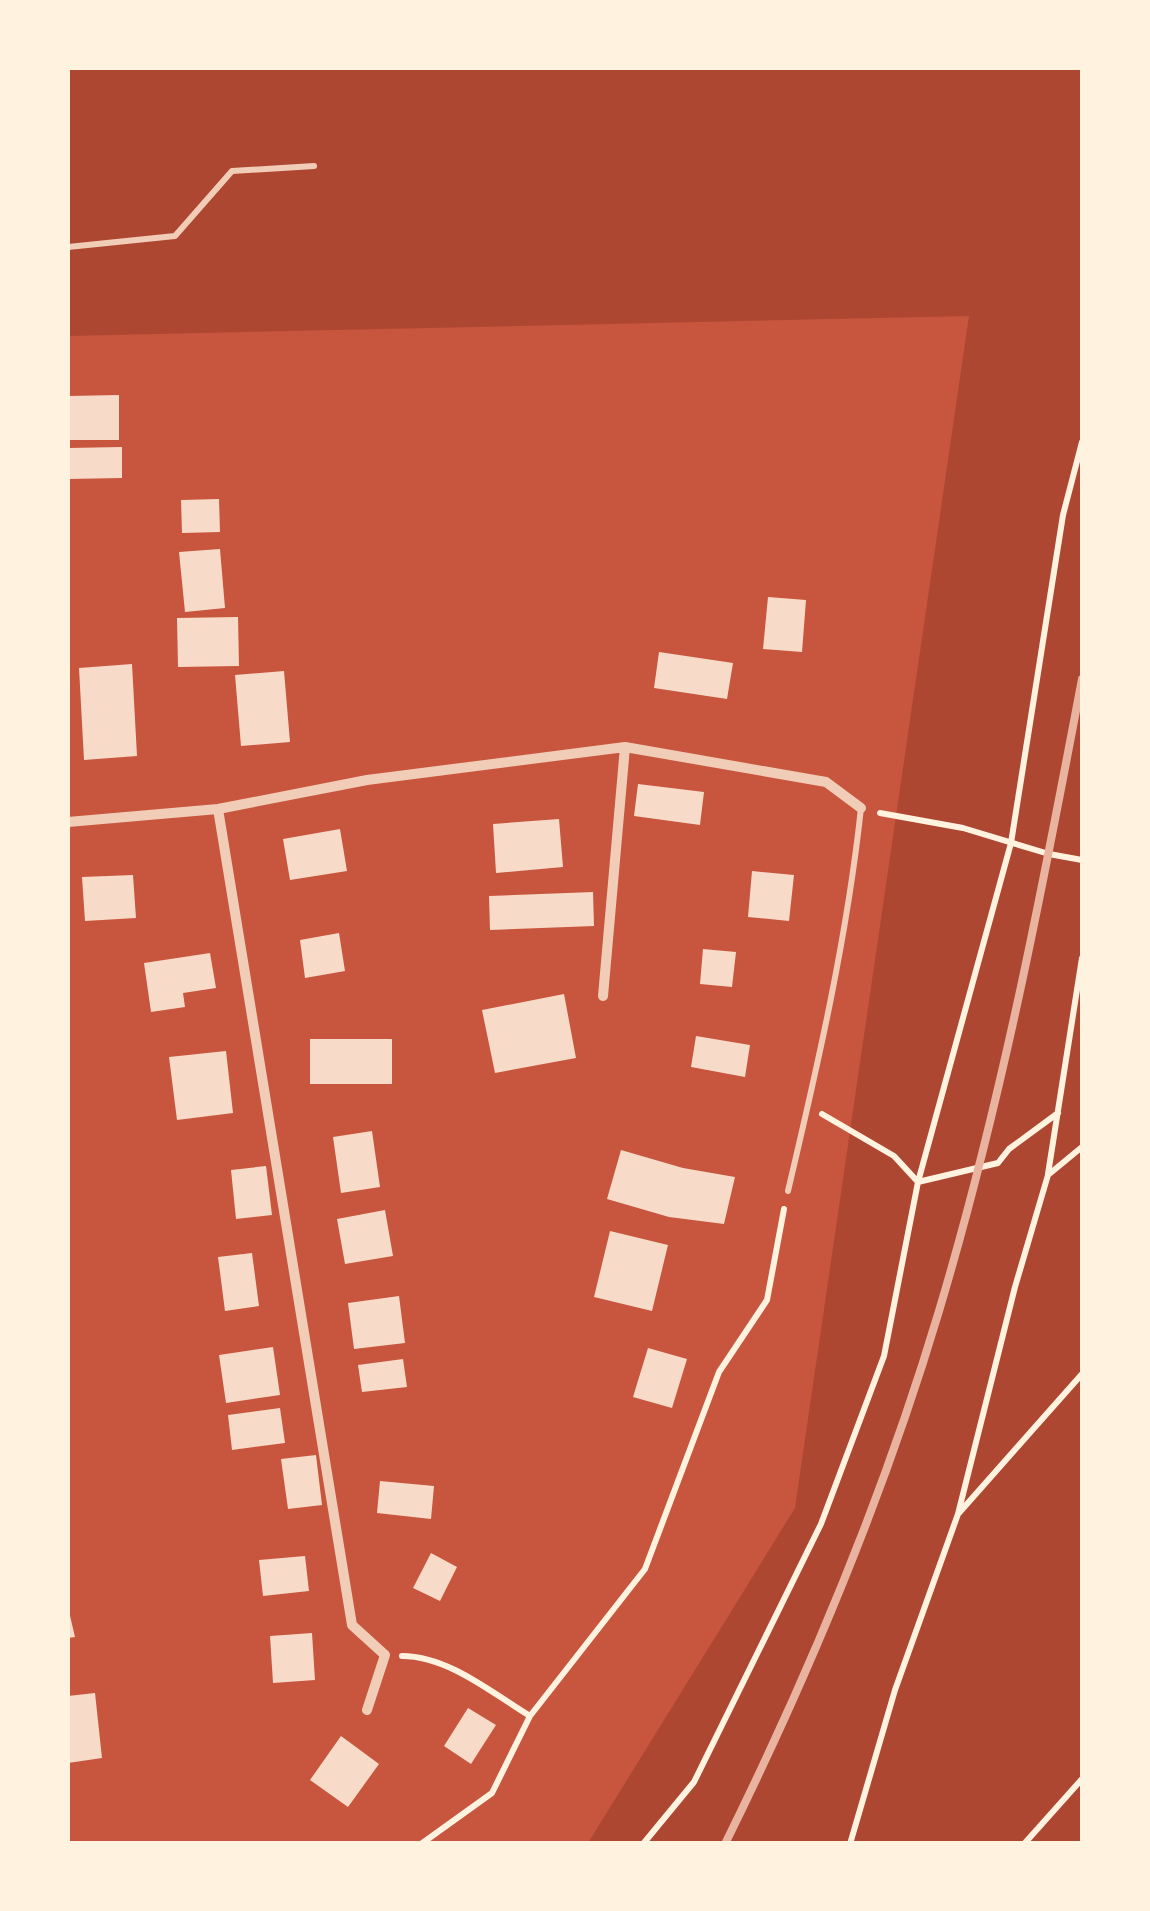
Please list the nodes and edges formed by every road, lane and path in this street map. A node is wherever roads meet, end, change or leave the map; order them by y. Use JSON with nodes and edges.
{"nodes":[{"id":1,"x":314,"y":166,"type":"dead end"},
{"id":2,"x":68,"y":247,"type":"edge"},
{"id":3,"x":1082,"y":442,"type":"edge"},
{"id":4,"x":624,"y":748,"type":"junction"},
{"id":5,"x":218,"y":808,"type":"junction"},
{"id":6,"x":861,"y":808,"type":"junction"},
{"id":7,"x":68,"y":822,"type":"edge"},
{"id":8,"x":1011,"y":843,"type":"junction"},
{"id":9,"x":1082,"y":860,"type":"edge"},
{"id":10,"x":1082,"y":958,"type":"edge"},
{"id":11,"x":603,"y":996,"type":"dead end"},
{"id":12,"x":808,"y":1106,"type":"junction"},
{"id":13,"x":1058,"y":1113,"type":"junction"},
{"id":14,"x":1082,"y":1147,"type":"edge"},
{"id":15,"x":1048,"y":1175,"type":"junction"},
{"id":16,"x":918,"y":1182,"type":"junction"},
{"id":17,"x":788,"y":1191,"type":"joint"},
{"id":18,"x":1082,"y":1374,"type":"edge"},
{"id":19,"x":958,"y":1514,"type":"junction"},
{"id":20,"x":386,"y":1655,"type":"junction"},
{"id":21,"x":367,"y":1710,"type":"dead end"},
{"id":22,"x":530,"y":1716,"type":"junction"},
{"id":23,"x":1082,"y":1780,"type":"edge"},
{"id":24,"x":421,"y":1844,"type":"edge"},
{"id":25,"x":643,"y":1844,"type":"edge"},
{"id":26,"x":850,"y":1844,"type":"edge"},
{"id":27,"x":1024,"y":1844,"type":"edge"}],
"edges":[{"from":1,"to":2,"type":"lane"},
{"from":3,"to":8,"type":"path"},
{"from":4,"to":5,"type":"street"},
{"from":4,"to":6,"type":"street"},
{"from":4,"to":11,"type":"street"},
{"from":5,"to":7,"type":"street"},
{"from":5,"to":20,"type":"street"},
{"from":6,"to":8,"type":"path"},
{"from":6,"to":12,"type":"lane"},
{"from":8,"to":9,"type":"path"},
{"from":8,"to":16,"type":"path"},
{"from":10,"to":13,"type":"path"},
{"from":12,"to":16,"type":"path"},
{"from":12,"to":17,"type":"lane"},
{"from":13,"to":15,"type":"path"},
{"from":13,"to":16,"type":"path"},
{"from":14,"to":15,"type":"path"},
{"from":15,"to":19,"type":"path"},
{"from":16,"to":25,"type":"path"},
{"from":17,"to":22,"type":"path"},
{"from":18,"to":19,"type":"path"},
{"from":19,"to":26,"type":"path"},
{"from":20,"to":21,"type":"street"},
{"from":20,"to":22,"type":"path"},
{"from":22,"to":24,"type":"path"},
{"from":23,"to":27,"type":"path"}]}
